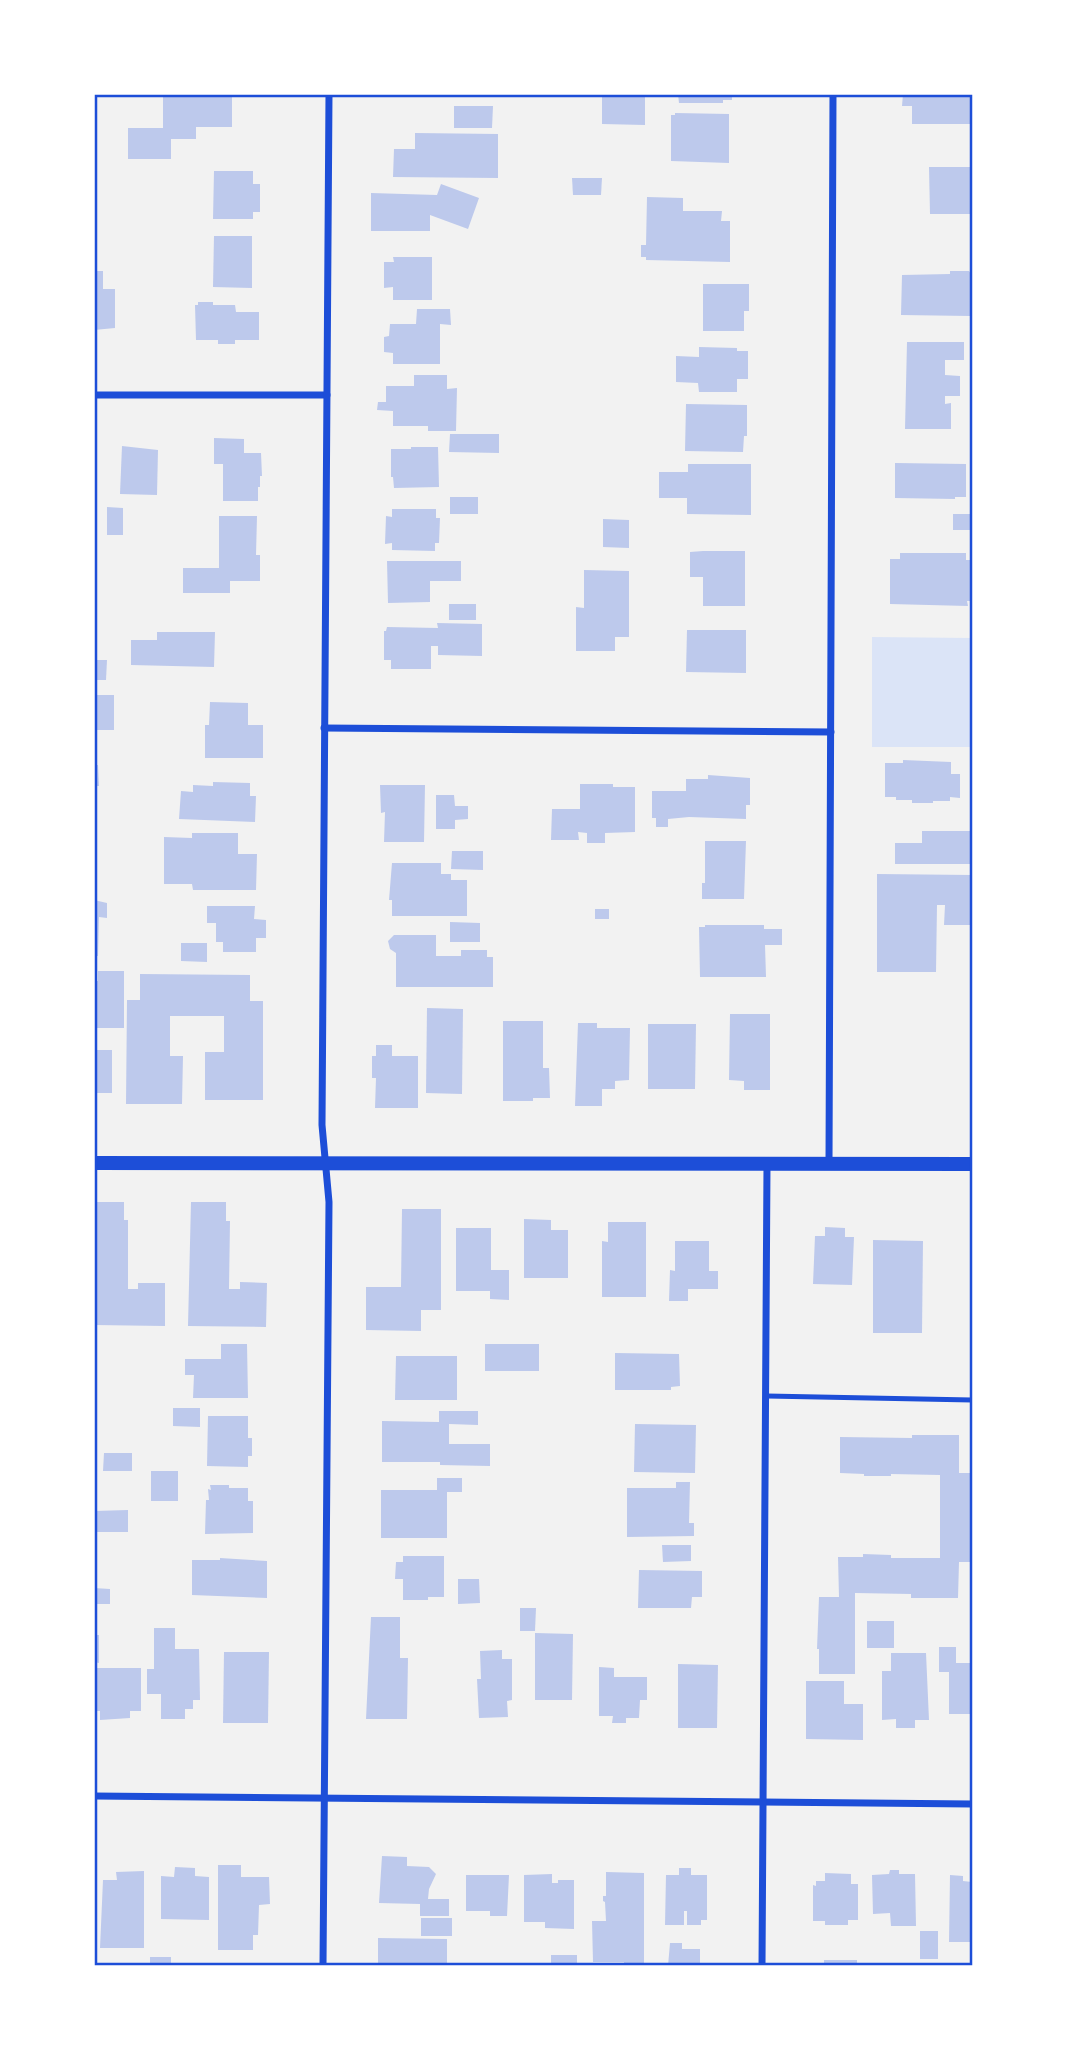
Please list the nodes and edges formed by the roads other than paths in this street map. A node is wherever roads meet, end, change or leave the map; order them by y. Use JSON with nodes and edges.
{"nodes":[{"id":1,"x":329,"y":94,"type":"edge"},
{"id":2,"x":833,"y":94,"type":"edge"},
{"id":3,"x":94,"y":395,"type":"edge"},
{"id":4,"x":327,"y":395,"type":"junction"},
{"id":5,"x":324,"y":728,"type":"junction"},
{"id":6,"x":831,"y":732,"type":"junction"},
{"id":7,"x":94,"y":1163,"type":"edge"},
{"id":8,"x":326,"y":1164,"type":"junction"},
{"id":9,"x":972,"y":1164,"type":"edge"},
{"id":10,"x":767,"y":1165,"type":"junction"},
{"id":11,"x":829,"y":1165,"type":"junction"},
{"id":12,"x":767,"y":1396,"type":"junction"},
{"id":13,"x":972,"y":1400,"type":"edge"},
{"id":14,"x":94,"y":1796,"type":"edge"},
{"id":15,"x":325,"y":1797,"type":"junction"},
{"id":16,"x":763,"y":1801,"type":"junction"},
{"id":17,"x":972,"y":1804,"type":"edge"},
{"id":18,"x":323,"y":1965,"type":"edge"},
{"id":19,"x":762,"y":1965,"type":"edge"}],
"edges":[{"from":1,"to":4,"type":"street"},
{"from":2,"to":6,"type":"street"},
{"from":3,"to":4,"type":"street"},
{"from":4,"to":5,"type":"street"},
{"from":5,"to":6,"type":"street"},
{"from":5,"to":8,"type":"street"},
{"from":6,"to":11,"type":"street"},
{"from":7,"to":8,"type":"main road"},
{"from":8,"to":10,"type":"main road"},
{"from":8,"to":15,"type":"street"},
{"from":9,"to":11,"type":"main road"},
{"from":10,"to":11,"type":"main road"},
{"from":10,"to":12,"type":"street"},
{"from":12,"to":13,"type":"lane"},
{"from":12,"to":16,"type":"street"},
{"from":14,"to":15,"type":"street"},
{"from":15,"to":16,"type":"street"},
{"from":15,"to":18,"type":"street"},
{"from":16,"to":17,"type":"street"},
{"from":16,"to":19,"type":"street"}]}
